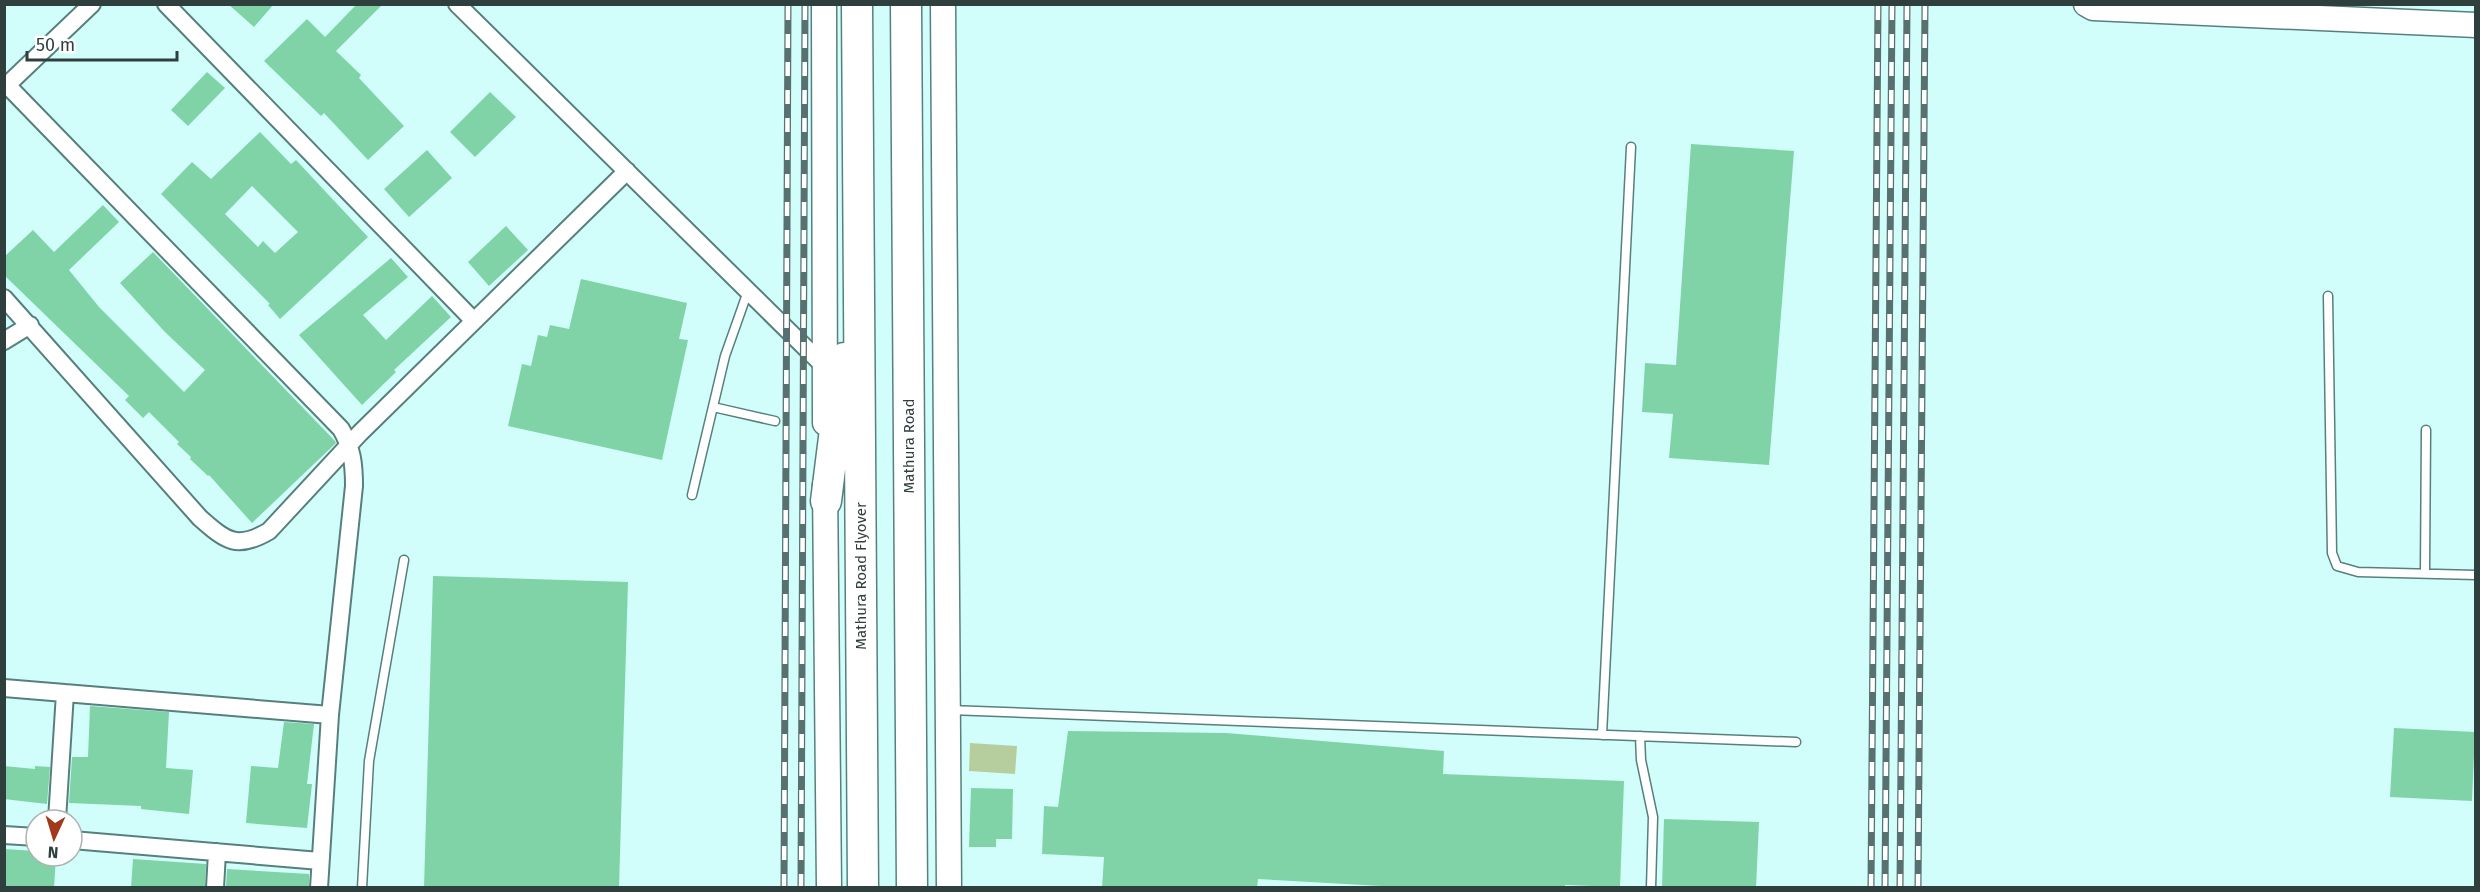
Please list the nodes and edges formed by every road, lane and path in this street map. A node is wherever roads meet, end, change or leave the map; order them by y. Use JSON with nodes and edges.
{"nodes":[{"id":1,"x":92,"y":4,"type":"edge"},
{"id":2,"x":166,"y":4,"type":"edge"},
{"id":3,"x":457,"y":4,"type":"edge"},
{"id":4,"x":824,"y":4,"type":"edge"},
{"id":5,"x":857,"y":4,"type":"edge"},
{"id":6,"x":906,"y":4,"type":"edge"},
{"id":7,"x":943,"y":4,"type":"edge"},
{"id":8,"x":2086,"y":4,"type":"edge"},
{"id":9,"x":2475,"y":25,"type":"edge"},
{"id":10,"x":6,"y":86,"type":"edge"},
{"id":11,"x":1631,"y":147,"type":"dead end"},
{"id":12,"x":627,"y":171,"type":"junction"},
{"id":13,"x":859,"y":264,"type":"junction"},
{"id":14,"x":748,"y":290,"type":"junction"},
{"id":15,"x":2328,"y":296,"type":"dead end"},
{"id":16,"x":4,"y":298,"type":"edge"},
{"id":17,"x":474,"y":321,"type":"junction"},
{"id":18,"x":30,"y":324,"type":"junction"},
{"id":19,"x":4,"y":341,"type":"edge"},
{"id":20,"x":824,"y":366,"type":"junction"},
{"id":21,"x":713,"y":407,"type":"junction"},
{"id":22,"x":775,"y":421,"type":"dead end"},
{"id":23,"x":2426,"y":430,"type":"dead end"},
{"id":24,"x":350,"y":444,"type":"junction"},
{"id":25,"x":692,"y":495,"type":"dead end"},
{"id":26,"x":826,"y":501,"type":"junction"},
{"id":27,"x":404,"y":560,"type":"dead end"},
{"id":28,"x":2425,"y":572,"type":"junction"},
{"id":29,"x":2475,"y":575,"type":"edge"},
{"id":30,"x":4,"y":688,"type":"edge"},
{"id":31,"x":65,"y":693,"type":"junction"},
{"id":32,"x":948,"y":710,"type":"junction"},
{"id":33,"x":330,"y":715,"type":"junction"},
{"id":34,"x":1602,"y":735,"type":"junction"},
{"id":35,"x":1640,"y":736,"type":"junction"},
{"id":36,"x":1796,"y":742,"type":"dead end"},
{"id":37,"x":58,"y":808,"type":"edge"},
{"id":38,"x":4,"y":835,"type":"edge"},
{"id":39,"x":24,"y":836,"type":"edge"},
{"id":40,"x":84,"y":841,"type":"edge"},
{"id":41,"x":217,"y":852,"type":"junction"},
{"id":42,"x":320,"y":861,"type":"junction"},
{"id":43,"x":215,"y":888,"type":"edge"},
{"id":44,"x":319,"y":888,"type":"edge"},
{"id":45,"x":362,"y":888,"type":"edge"},
{"id":46,"x":829,"y":888,"type":"edge"},
{"id":47,"x":863,"y":888,"type":"edge"},
{"id":48,"x":912,"y":888,"type":"edge"},
{"id":49,"x":949,"y":888,"type":"edge"},
{"id":50,"x":1652,"y":888,"type":"edge"}],
"edges":[{"from":1,"to":10,"type":"street"},
{"from":2,"to":17,"type":"street"},
{"from":3,"to":12,"type":"street"},
{"from":4,"to":20,"type":"main road"},
{"from":5,"to":13,"type":"highway"},
{"from":6,"to":48,"type":"highway","name":"Mathura Road"},
{"from":7,"to":32,"type":"main road"},
{"from":8,"to":9,"type":"main road"},
{"from":10,"to":24,"type":"street"},
{"from":11,"to":34,"type":"lane"},
{"from":12,"to":14,"type":"street"},
{"from":12,"to":17,"type":"street"},
{"from":13,"to":26,"type":"highway"},
{"from":13,"to":47,"type":"highway","name":"Mathura Road Flyover"},
{"from":14,"to":20,"type":"street"},
{"from":14,"to":21,"type":"lane"},
{"from":15,"to":28,"type":"lane"},
{"from":16,"to":18,"type":"street"},
{"from":17,"to":24,"type":"street"},
{"from":18,"to":19,"type":"street"},
{"from":18,"to":24,"type":"street"},
{"from":20,"to":26,"type":"main road"},
{"from":21,"to":22,"type":"lane"},
{"from":21,"to":25,"type":"lane"},
{"from":23,"to":28,"type":"lane"},
{"from":24,"to":33,"type":"street"},
{"from":26,"to":46,"type":"main road"},
{"from":27,"to":45,"type":"lane"},
{"from":28,"to":29,"type":"lane"},
{"from":30,"to":31,"type":"street"},
{"from":31,"to":33,"type":"street"},
{"from":31,"to":37,"type":"street"},
{"from":32,"to":34,"type":"lane"},
{"from":32,"to":49,"type":"main road"},
{"from":33,"to":42,"type":"street"},
{"from":34,"to":35,"type":"lane"},
{"from":35,"to":36,"type":"lane"},
{"from":35,"to":50,"type":"lane"},
{"from":38,"to":39,"type":"street"},
{"from":40,"to":41,"type":"street"},
{"from":41,"to":42,"type":"street"},
{"from":41,"to":43,"type":"street"},
{"from":42,"to":44,"type":"street"}]}
